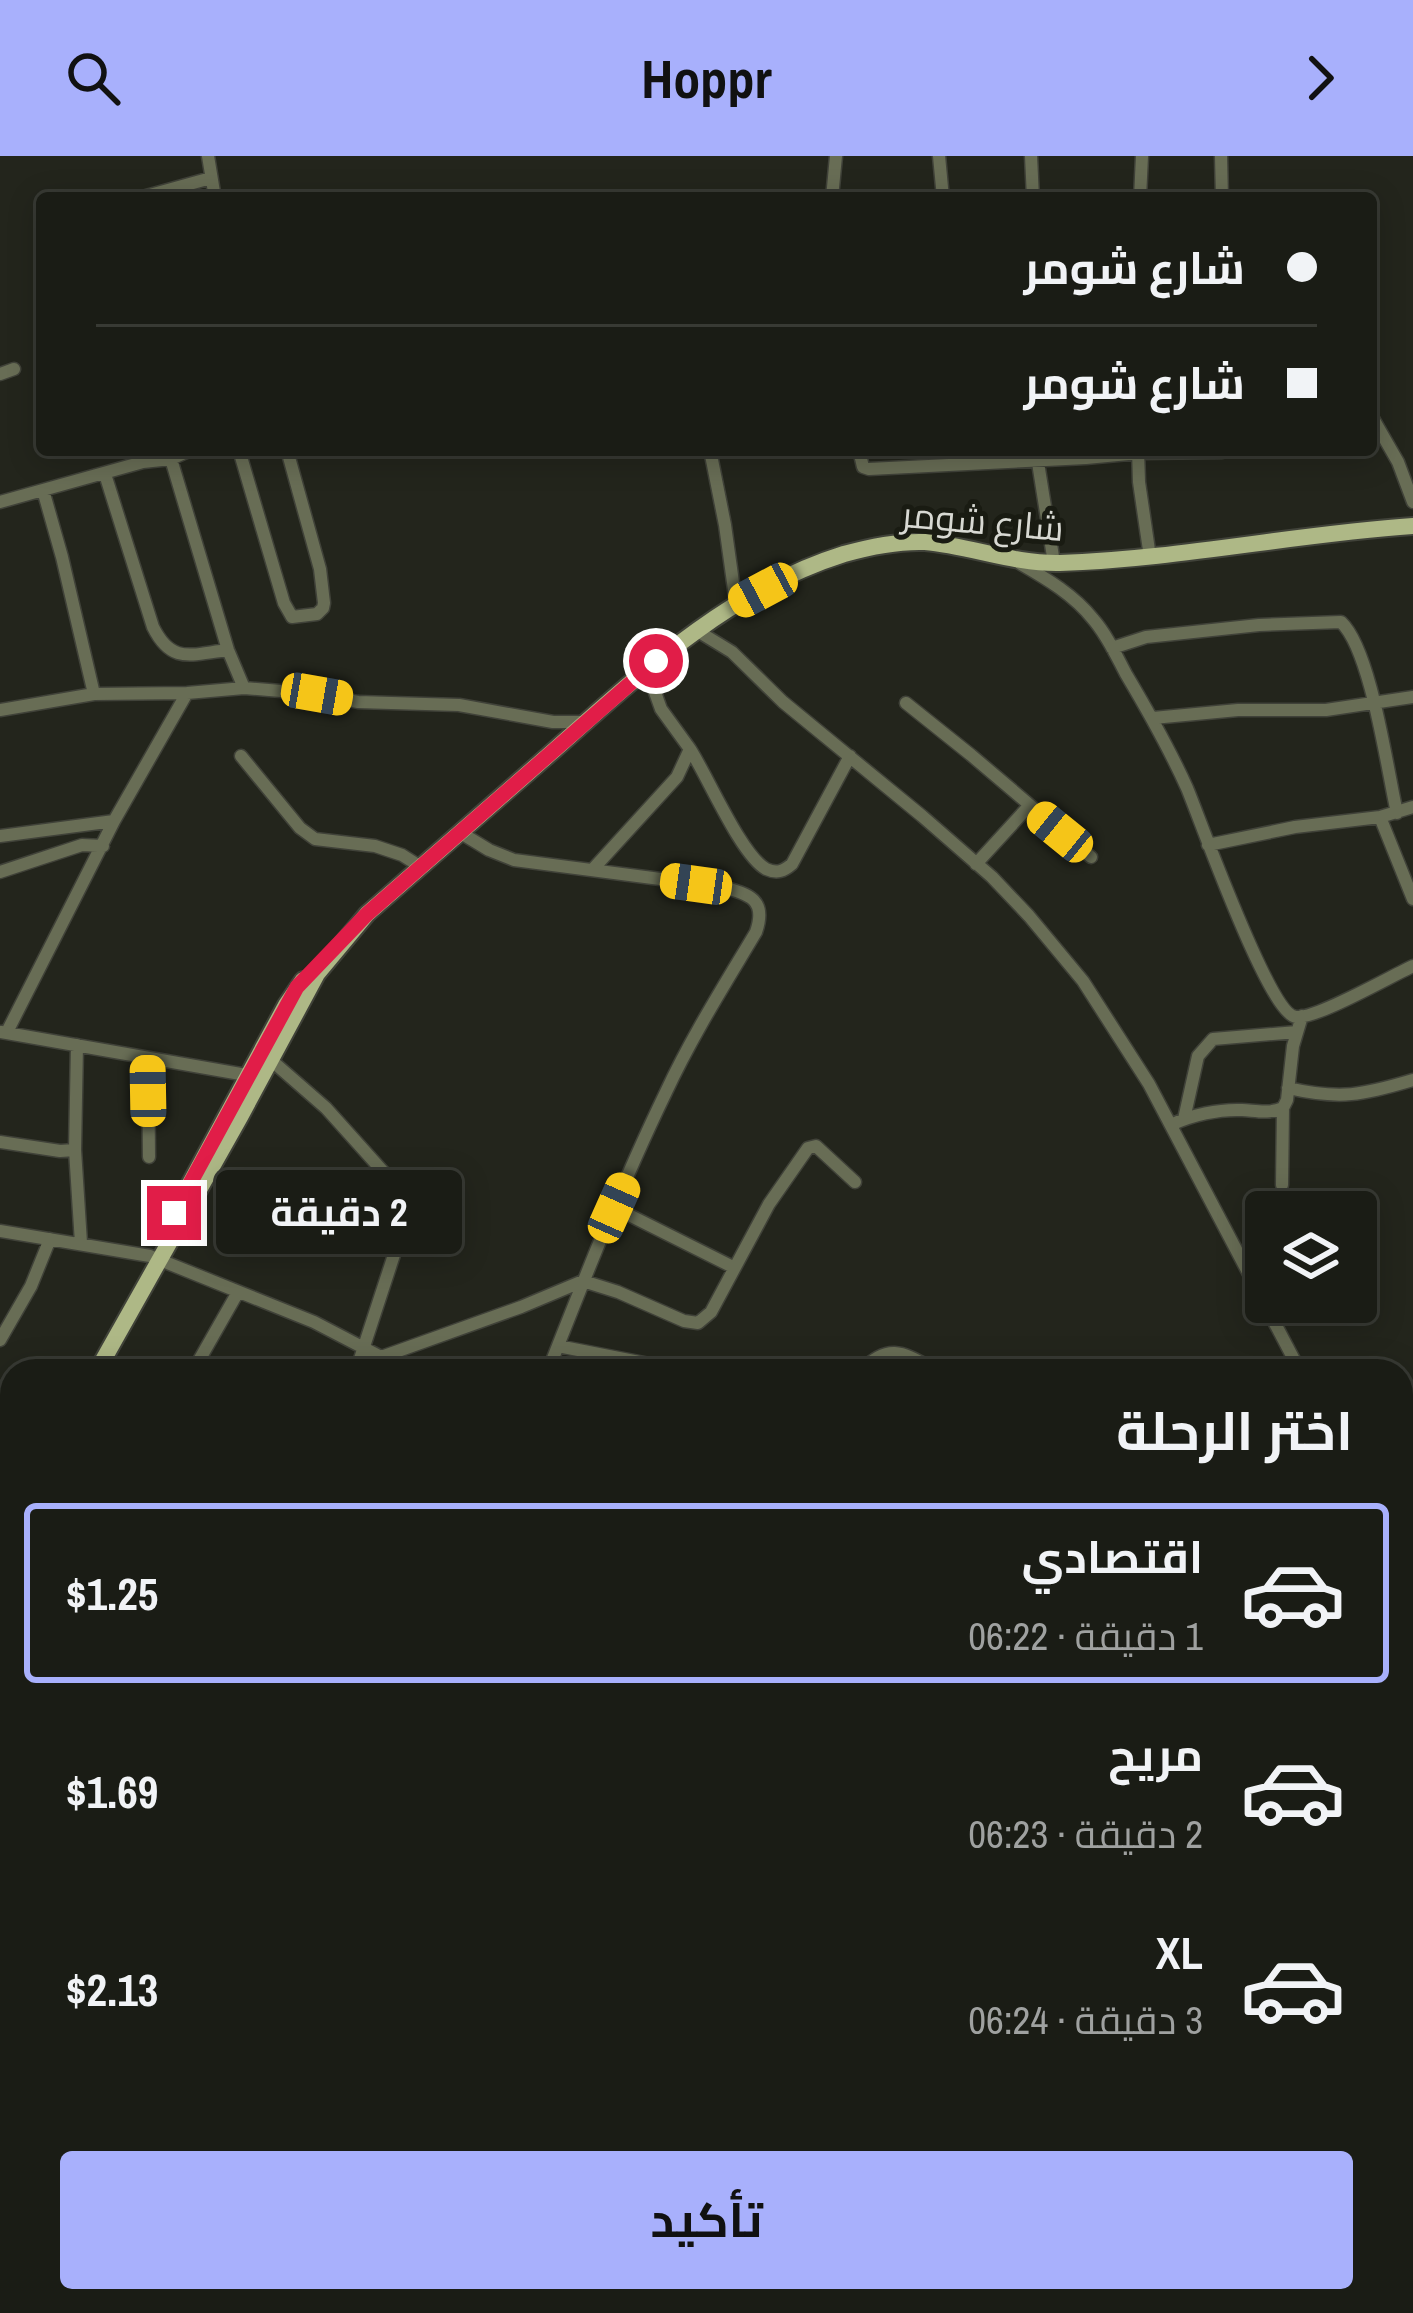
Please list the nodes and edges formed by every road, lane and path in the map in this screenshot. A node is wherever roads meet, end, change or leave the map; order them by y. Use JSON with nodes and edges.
{"nodes":[{"id":1,"x":208,"y":156,"type":"edge"},
{"id":2,"x":836,"y":156,"type":"edge"},
{"id":3,"x":939,"y":156,"type":"edge"},
{"id":4,"x":1031,"y":156,"type":"edge"},
{"id":5,"x":1142,"y":156,"type":"edge"},
{"id":6,"x":1222,"y":156,"type":"edge"},
{"id":7,"x":211,"y":178,"type":"junction"},
{"id":8,"x":161,"y":192,"type":"edge"},
{"id":9,"x":214,"y":192,"type":"edge"},
{"id":10,"x":833,"y":192,"type":"edge"},
{"id":11,"x":942,"y":192,"type":"edge"},
{"id":12,"x":1033,"y":192,"type":"edge"},
{"id":13,"x":1140,"y":192,"type":"edge"},
{"id":14,"x":1222,"y":192,"type":"edge"},
{"id":15,"x":1377,"y":426,"type":"edge"},
{"id":16,"x":177,"y":456,"type":"edge"},
{"id":17,"x":241,"y":456,"type":"edge"},
{"id":18,"x":289,"y":456,"type":"edge"},
{"id":19,"x":711,"y":456,"type":"edge"},
{"id":20,"x":860,"y":456,"type":"edge"},
{"id":21,"x":1024,"y":456,"type":"edge"},
{"id":22,"x":1036,"y":456,"type":"edge"},
{"id":23,"x":1138,"y":456,"type":"edge"},
{"id":24,"x":170,"y":459,"type":"junction"},
{"id":25,"x":105,"y":474,"type":"junction"},
{"id":26,"x":44,"y":490,"type":"junction"},
{"id":27,"x":0,"y":502,"type":"edge"},
{"id":28,"x":1413,"y":502,"type":"edge"},
{"id":29,"x":1413,"y":526,"type":"edge"},
{"id":30,"x":1150,"y":557,"type":"junction"},
{"id":31,"x":1015,"y":560,"type":"junction"},
{"id":32,"x":1054,"y":563,"type":"junction"},
{"id":33,"x":736,"y":604,"type":"junction"},
{"id":34,"x":715,"y":617,"type":"junction"},
{"id":35,"x":696,"y":630,"type":"junction"},
{"id":36,"x":1112,"y":648,"type":"junction"},
{"id":37,"x":228,"y":650,"type":"junction"},
{"id":38,"x":732,"y":652,"type":"junction"},
{"id":39,"x":646,"y":670,"type":"junction"},
{"id":40,"x":244,"y":688,"type":"junction"},
{"id":41,"x":187,"y":693,"type":"junction"},
{"id":42,"x":94,"y":694,"type":"junction"},
{"id":43,"x":1413,"y":697,"type":"edge"},
{"id":44,"x":906,"y":703,"type":"dead end"},
{"id":45,"x":1373,"y":703,"type":"junction"},
{"id":46,"x":0,"y":710,"type":"edge"},
{"id":47,"x":1153,"y":718,"type":"junction"},
{"id":48,"x":554,"y":722,"type":"junction"},
{"id":49,"x":586,"y":722,"type":"junction"},
{"id":50,"x":560,"y":745,"type":"junction"},
{"id":51,"x":690,"y":749,"type":"junction"},
{"id":52,"x":241,"y":756,"type":"dead end"},
{"id":53,"x":850,"y":756,"type":"junction"},
{"id":54,"x":1029,"y":806,"type":"junction"},
{"id":55,"x":1413,"y":807,"type":"edge"},
{"id":56,"x":1397,"y":813,"type":"junction"},
{"id":57,"x":1380,"y":818,"type":"junction"},
{"id":58,"x":114,"y":821,"type":"junction"},
{"id":59,"x":461,"y":832,"type":"junction"},
{"id":60,"x":0,"y":836,"type":"edge"},
{"id":61,"x":1208,"y":845,"type":"junction"},
{"id":62,"x":103,"y":846,"type":"junction"},
{"id":63,"x":1091,"y":857,"type":"dead end"},
{"id":64,"x":976,"y":864,"type":"junction"},
{"id":65,"x":421,"y":867,"type":"junction"},
{"id":66,"x":593,"y":869,"type":"junction"},
{"id":67,"x":0,"y":872,"type":"edge"},
{"id":68,"x":1413,"y":899,"type":"edge"},
{"id":69,"x":330,"y":955,"type":"junction"},
{"id":70,"x":1413,"y":966,"type":"edge"},
{"id":71,"x":1302,"y":1016,"type":"junction"},
{"id":72,"x":4,"y":1032,"type":"edge"},
{"id":73,"x":1297,"y":1032,"type":"junction"},
{"id":74,"x":77,"y":1045,"type":"junction"},
{"id":75,"x":148,"y":1058,"type":"junction"},
{"id":76,"x":271,"y":1060,"type":"junction"},
{"id":77,"x":254,"y":1077,"type":"junction"},
{"id":78,"x":1413,"y":1080,"type":"edge"},
{"id":79,"x":1288,"y":1088,"type":"junction"},
{"id":80,"x":1283,"y":1108,"type":"junction"},
{"id":81,"x":1177,"y":1122,"type":"junction"},
{"id":82,"x":0,"y":1142,"type":"edge"},
{"id":83,"x":75,"y":1150,"type":"junction"},
{"id":84,"x":149,"y":1157,"type":"dead end"},
{"id":85,"x":855,"y":1182,"type":"dead end"},
{"id":86,"x":1282,"y":1185,"type":"dead end"},
{"id":87,"x":614,"y":1208,"type":"junction"},
{"id":88,"x":0,"y":1231,"type":"edge"},
{"id":89,"x":50,"y":1239,"type":"junction"},
{"id":90,"x":81,"y":1243,"type":"junction"},
{"id":91,"x":154,"y":1257,"type":"junction"},
{"id":92,"x":733,"y":1268,"type":"junction"},
{"id":93,"x":583,"y":1281,"type":"junction"},
{"id":94,"x":238,"y":1292,"type":"junction"},
{"id":95,"x":0,"y":1340,"type":"edge"},
{"id":96,"x":364,"y":1346,"type":"junction"},
{"id":97,"x":558,"y":1346,"type":"junction"},
{"id":98,"x":384,"y":1356,"type":"junction"},
{"id":99,"x":93,"y":1359,"type":"edge"},
{"id":100,"x":103,"y":1359,"type":"edge"},
{"id":101,"x":201,"y":1359,"type":"edge"},
{"id":102,"x":360,"y":1359,"type":"edge"},
{"id":103,"x":389,"y":1359,"type":"edge"},
{"id":104,"x":553,"y":1359,"type":"edge"},
{"id":105,"x":624,"y":1359,"type":"edge"},
{"id":106,"x":877,"y":1359,"type":"edge"},
{"id":107,"x":916,"y":1359,"type":"edge"},
{"id":108,"x":1294,"y":1359,"type":"edge"}],
"edges":[{"from":1,"to":7,"type":"street"},
{"from":2,"to":10,"type":"street"},
{"from":3,"to":11,"type":"street"},
{"from":4,"to":12,"type":"street"},
{"from":5,"to":13,"type":"street"},
{"from":6,"to":14,"type":"street"},
{"from":7,"to":8,"type":"street"},
{"from":7,"to":9,"type":"street"},
{"from":15,"to":28,"type":"street"},
{"from":16,"to":24,"type":"street"},
{"from":17,"to":18,"type":"street"},
{"from":19,"to":33,"type":"street"},
{"from":20,"to":21,"type":"street"},
{"from":22,"to":32,"type":"street"},
{"from":23,"to":30,"type":"street"},
{"from":24,"to":25,"type":"street"},
{"from":24,"to":37,"type":"street"},
{"from":25,"to":26,"type":"street"},
{"from":25,"to":37,"type":"street"},
{"from":26,"to":27,"type":"street"},
{"from":26,"to":42,"type":"street"},
{"from":29,"to":30,"type":"main road","name":"شارع شومر"},
{"from":30,"to":32,"type":"main road","name":"شارع شومر"},
{"from":31,"to":32,"type":"main road","name":"شارع شومر"},
{"from":31,"to":33,"type":"main road","name":"شارع شومر"},
{"from":31,"to":36,"type":"street"},
{"from":33,"to":34,"type":"main road","name":"شارع شومر"},
{"from":34,"to":35,"type":"main road","name":"شارع شومر"},
{"from":34,"to":38,"type":"street"},
{"from":35,"to":38,"type":"street"},
{"from":35,"to":39,"type":"main road","name":"شارع شومر"},
{"from":36,"to":45,"type":"street"},
{"from":36,"to":47,"type":"street"},
{"from":37,"to":40,"type":"street"},
{"from":38,"to":53,"type":"street"},
{"from":39,"to":49,"type":"main road","name":"شارع شومر"},
{"from":39,"to":51,"type":"street"},
{"from":40,"to":41,"type":"street"},
{"from":40,"to":48,"type":"street"},
{"from":41,"to":42,"type":"street"},
{"from":41,"to":58,"type":"street"},
{"from":42,"to":46,"type":"street"},
{"from":43,"to":45,"type":"street"},
{"from":44,"to":54,"type":"street"},
{"from":45,"to":47,"type":"street"},
{"from":45,"to":56,"type":"street"},
{"from":47,"to":61,"type":"street"},
{"from":48,"to":49,"type":"street"},
{"from":48,"to":50,"type":"main road"},
{"from":49,"to":50,"type":"main road","name":"شارع شومر"},
{"from":50,"to":59,"type":"main road","name":"شارع شومر"},
{"from":51,"to":53,"type":"street"},
{"from":51,"to":66,"type":"street"},
{"from":52,"to":65,"type":"street"},
{"from":53,"to":64,"type":"street"},
{"from":54,"to":63,"type":"street"},
{"from":54,"to":64,"type":"street"},
{"from":55,"to":56,"type":"street"},
{"from":56,"to":57,"type":"street"},
{"from":57,"to":61,"type":"street"},
{"from":57,"to":68,"type":"street"},
{"from":58,"to":60,"type":"street"},
{"from":58,"to":62,"type":"street"},
{"from":59,"to":65,"type":"main road","name":"شارع شومر"},
{"from":59,"to":66,"type":"street"},
{"from":61,"to":71,"type":"street"},
{"from":62,"to":67,"type":"street"},
{"from":62,"to":72,"type":"street"},
{"from":64,"to":81,"type":"street"},
{"from":65,"to":69,"type":"main road","name":"شارع شومر"},
{"from":66,"to":87,"type":"street"},
{"from":69,"to":76,"type":"main road","name":"شارع شومر"},
{"from":69,"to":77,"type":"main road","name":"شارع شومر"},
{"from":70,"to":71,"type":"street"},
{"from":71,"to":73,"type":"street"},
{"from":72,"to":74,"type":"street"},
{"from":73,"to":79,"type":"street"},
{"from":73,"to":81,"type":"street"},
{"from":74,"to":75,"type":"street"},
{"from":74,"to":83,"type":"street"},
{"from":75,"to":77,"type":"street"},
{"from":75,"to":84,"type":"street"},
{"from":76,"to":77,"type":"main road","name":"شارع شومر"},
{"from":76,"to":96,"type":"street"},
{"from":77,"to":91,"type":"main road","name":"شارع شومر"},
{"from":78,"to":79,"type":"street"},
{"from":79,"to":80,"type":"street"},
{"from":80,"to":81,"type":"street"},
{"from":80,"to":86,"type":"street"},
{"from":81,"to":108,"type":"street"},
{"from":82,"to":83,"type":"street"},
{"from":83,"to":90,"type":"street"},
{"from":85,"to":92,"type":"street"},
{"from":87,"to":92,"type":"street"},
{"from":87,"to":93,"type":"street"},
{"from":88,"to":89,"type":"street"},
{"from":89,"to":90,"type":"street"},
{"from":89,"to":95,"type":"street"},
{"from":90,"to":91,"type":"street"},
{"from":91,"to":94,"type":"street"},
{"from":91,"to":99,"type":"main road","name":"شارع شومر"},
{"from":91,"to":100,"type":"main road","name":"شارع شومر"},
{"from":92,"to":93,"type":"street"},
{"from":93,"to":97,"type":"street"},
{"from":93,"to":98,"type":"street"},
{"from":94,"to":96,"type":"street"},
{"from":94,"to":101,"type":"street"},
{"from":96,"to":98,"type":"street"},
{"from":96,"to":102,"type":"street"},
{"from":97,"to":104,"type":"street"},
{"from":97,"to":105,"type":"street"},
{"from":98,"to":103,"type":"street"},
{"from":106,"to":107,"type":"street"}]}
